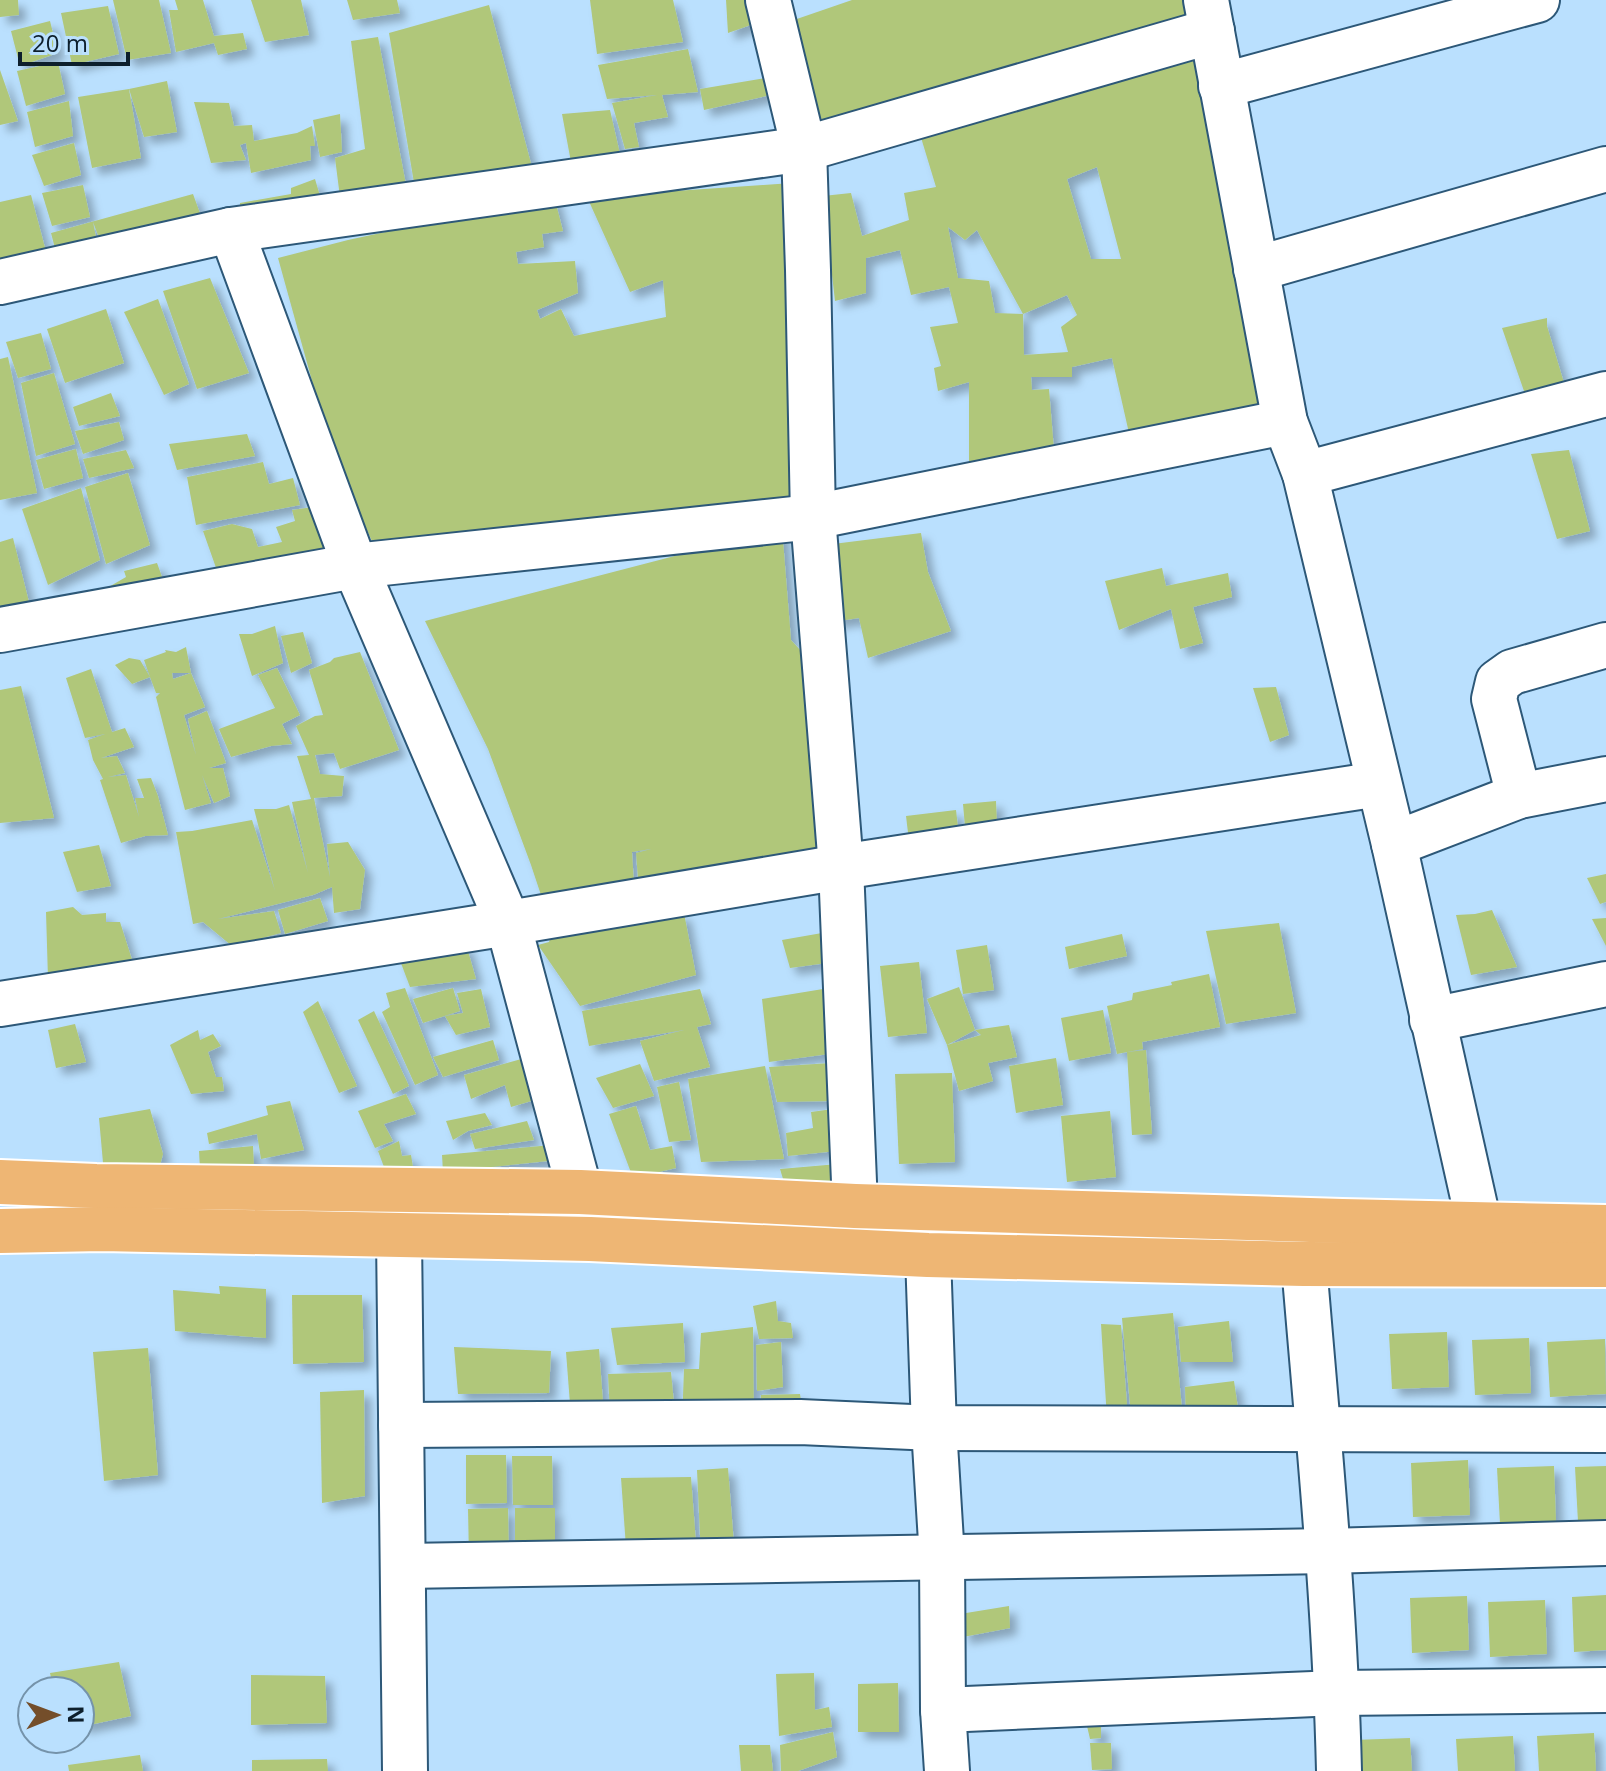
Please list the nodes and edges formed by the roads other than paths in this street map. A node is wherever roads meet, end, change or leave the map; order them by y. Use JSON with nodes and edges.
{"nodes":[{"id":1,"x":768,"y":0,"type":"edge"},
{"id":2,"x":1537,"y":0,"type":"edge"},
{"id":3,"x":1209,"y":16,"type":"edge"},
{"id":4,"x":1221,"y":86,"type":"junction"},
{"id":5,"x":804,"y":149,"type":"junction"},
{"id":6,"x":1606,"y":169,"type":"edge"},
{"id":7,"x":231,"y":230,"type":"junction"},
{"id":8,"x":1256,"y":269,"type":"junction"},
{"id":9,"x":0,"y":282,"type":"edge"},
{"id":10,"x":1606,"y":394,"type":"edge"},
{"id":11,"x":1285,"y":422,"type":"junction"},
{"id":12,"x":1305,"y":474,"type":"junction"},
{"id":13,"x":813,"y":517,"type":"junction"},
{"id":14,"x":355,"y":566,"type":"junction"},
{"id":15,"x":0,"y":630,"type":"edge"},
{"id":16,"x":1606,"y":645,"type":"edge"},
{"id":17,"x":1606,"y":779,"type":"edge"},
{"id":18,"x":1379,"y":784,"type":"junction"},
{"id":19,"x":1519,"y":796,"type":"junction"},
{"id":20,"x":1394,"y":844,"type":"junction"},
{"id":21,"x":841,"y":867,"type":"junction"},
{"id":22,"x":508,"y":923,"type":"junction"},
{"id":23,"x":1606,"y":984,"type":"edge"},
{"id":24,"x":0,"y":1004,"type":"edge"},
{"id":25,"x":1432,"y":1020,"type":"junction"},
{"id":26,"x":0,"y":1182,"type":"edge"},
{"id":27,"x":580,"y":1192,"type":"junction"},
{"id":28,"x":855,"y":1206,"type":"junction"},
{"id":29,"x":1479,"y":1224,"type":"junction"},
{"id":30,"x":1606,"y":1227,"type":"edge"},
{"id":31,"x":0,"y":1231,"type":"edge"},
{"id":32,"x":399,"y":1235,"type":"junction"},
{"id":33,"x":928,"y":1255,"type":"junction"},
{"id":34,"x":1304,"y":1264,"type":"junction"},
{"id":35,"x":1496,"y":1264,"type":"junction"},
{"id":36,"x":1606,"y":1265,"type":"edge"},
{"id":37,"x":401,"y":1425,"type":"junction"},
{"id":38,"x":934,"y":1428,"type":"junction"},
{"id":39,"x":1318,"y":1428,"type":"junction"},
{"id":40,"x":1606,"y":1430,"type":"edge"},
{"id":41,"x":1606,"y":1543,"type":"edge"},
{"id":42,"x":1328,"y":1551,"type":"junction"},
{"id":43,"x":942,"y":1558,"type":"junction"},
{"id":44,"x":404,"y":1566,"type":"junction"},
{"id":45,"x":1606,"y":1690,"type":"edge"},
{"id":46,"x":1337,"y":1693,"type":"junction"},
{"id":47,"x":943,"y":1710,"type":"junction"},
{"id":48,"x":405,"y":1771,"type":"edge"},
{"id":49,"x":947,"y":1771,"type":"edge"},
{"id":50,"x":1339,"y":1771,"type":"edge"}],
"edges":[{"from":1,"to":5,"type":"street"},
{"from":2,"to":4,"type":"street"},
{"from":3,"to":4,"type":"street"},
{"from":3,"to":5,"type":"street"},
{"from":4,"to":8,"type":"street"},
{"from":5,"to":7,"type":"street"},
{"from":5,"to":13,"type":"street"},
{"from":6,"to":8,"type":"street"},
{"from":7,"to":9,"type":"street"},
{"from":7,"to":14,"type":"street"},
{"from":8,"to":11,"type":"street"},
{"from":10,"to":12,"type":"street"},
{"from":11,"to":12,"type":"street"},
{"from":11,"to":13,"type":"street"},
{"from":12,"to":18,"type":"street"},
{"from":13,"to":14,"type":"street"},
{"from":13,"to":21,"type":"street"},
{"from":14,"to":15,"type":"street"},
{"from":14,"to":22,"type":"street"},
{"from":16,"to":19,"type":"street"},
{"from":17,"to":19,"type":"street"},
{"from":18,"to":20,"type":"street"},
{"from":18,"to":21,"type":"street"},
{"from":19,"to":20,"type":"street"},
{"from":20,"to":25,"type":"street"},
{"from":21,"to":22,"type":"street"},
{"from":21,"to":28,"type":"street"},
{"from":22,"to":24,"type":"street"},
{"from":22,"to":27,"type":"street"},
{"from":23,"to":25,"type":"street"},
{"from":25,"to":29,"type":"street"},
{"from":26,"to":27,"type":"main road"},
{"from":27,"to":28,"type":"main road"},
{"from":28,"to":29,"type":"main road"},
{"from":29,"to":30,"type":"main road"},
{"from":29,"to":35,"type":"street"},
{"from":31,"to":32,"type":"main road"},
{"from":32,"to":33,"type":"main road"},
{"from":32,"to":37,"type":"street"},
{"from":33,"to":34,"type":"main road"},
{"from":33,"to":38,"type":"street"},
{"from":34,"to":35,"type":"main road"},
{"from":34,"to":39,"type":"street"},
{"from":35,"to":36,"type":"main road"},
{"from":37,"to":38,"type":"street"},
{"from":37,"to":44,"type":"street"},
{"from":38,"to":39,"type":"street"},
{"from":38,"to":43,"type":"street"},
{"from":39,"to":40,"type":"street"},
{"from":39,"to":42,"type":"street"},
{"from":41,"to":42,"type":"street"},
{"from":42,"to":43,"type":"street"},
{"from":42,"to":46,"type":"street"},
{"from":43,"to":44,"type":"street"},
{"from":43,"to":47,"type":"street"},
{"from":44,"to":48,"type":"street"},
{"from":45,"to":46,"type":"street"},
{"from":46,"to":47,"type":"street"},
{"from":46,"to":50,"type":"street"},
{"from":47,"to":49,"type":"street"}]}
